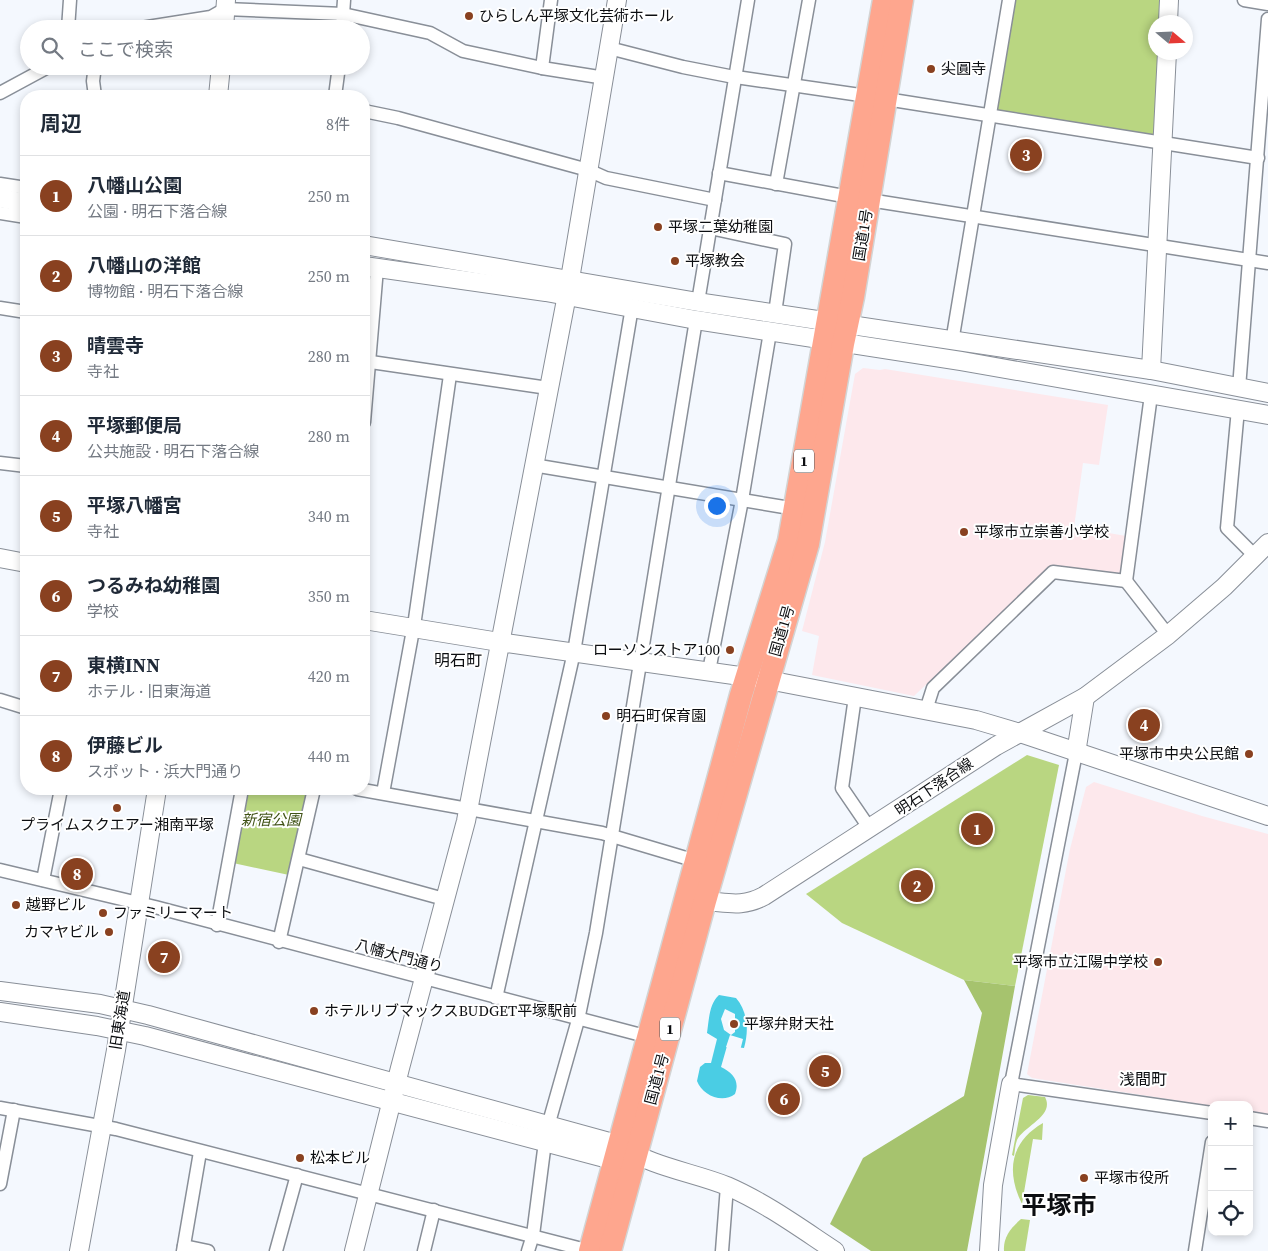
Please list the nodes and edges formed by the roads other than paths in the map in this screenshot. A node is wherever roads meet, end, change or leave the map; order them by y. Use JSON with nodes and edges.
{"nodes":[{"id":1,"x":70,"y":0,"type":"edge"},
{"id":2,"x":344,"y":0,"type":"edge"},
{"id":3,"x":551,"y":0,"type":"edge"},
{"id":4,"x":617,"y":0,"type":"edge"},
{"id":5,"x":748,"y":0,"type":"edge"},
{"id":6,"x":809,"y":0,"type":"edge"},
{"id":7,"x":884,"y":0,"type":"edge"},
{"id":8,"x":902,"y":0,"type":"edge"},
{"id":9,"x":1009,"y":0,"type":"edge"},
{"id":10,"x":1169,"y":0,"type":"edge"},
{"id":11,"x":1244,"y":0,"type":"edge"},
{"id":12,"x":226,"y":4,"type":"edge"},
{"id":13,"x":1268,"y":4,"type":"edge"},
{"id":14,"x":343,"y":14,"type":"junction"},
{"id":15,"x":1168,"y":15,"type":"edge"},
{"id":16,"x":1268,"y":19,"type":"edge"},
{"id":17,"x":69,"y":20,"type":"edge"},
{"id":18,"x":188,"y":20,"type":"edge"},
{"id":19,"x":225,"y":20,"type":"edge"},
{"id":20,"x":343,"y":20,"type":"edge"},
{"id":21,"x":610,"y":48,"type":"junction"},
{"id":22,"x":1167,"y":60,"type":"edge"},
{"id":23,"x":542,"y":68,"type":"junction"},
{"id":24,"x":33,"y":75,"type":"edge"},
{"id":25,"x":94,"y":75,"type":"edge"},
{"id":26,"x":220,"y":75,"type":"edge"},
{"id":27,"x":338,"y":75,"type":"edge"},
{"id":28,"x":735,"y":77,"type":"junction"},
{"id":29,"x":605,"y":78,"type":"junction"},
{"id":30,"x":794,"y":85,"type":"junction"},
{"id":31,"x":94,"y":90,"type":"edge"},
{"id":32,"x":219,"y":90,"type":"edge"},
{"id":33,"x":336,"y":90,"type":"edge"},
{"id":34,"x":0,"y":93,"type":"edge"},
{"id":35,"x":876,"y":98,"type":"junction"},
{"id":36,"x":370,"y":112,"type":"edge"},
{"id":37,"x":990,"y":115,"type":"junction"},
{"id":38,"x":1162,"y":142,"type":"junction"},
{"id":39,"x":1258,"y":158,"type":"junction"},
{"id":40,"x":588,"y":170,"type":"junction"},
{"id":41,"x":719,"y":173,"type":"junction"},
{"id":42,"x":0,"y":184,"type":"edge"},
{"id":43,"x":776,"y":184,"type":"junction"},
{"id":44,"x":20,"y":187,"type":"edge"},
{"id":45,"x":0,"y":198,"type":"edge"},
{"id":46,"x":859,"y":199,"type":"junction"},
{"id":47,"x":714,"y":200,"type":"junction"},
{"id":48,"x":20,"y":202,"type":"edge"},
{"id":49,"x":0,"y":213,"type":"edge"},
{"id":50,"x":20,"y":216,"type":"edge"},
{"id":51,"x":973,"y":217,"type":"junction"},
{"id":52,"x":710,"y":228,"type":"junction"},
{"id":53,"x":370,"y":246,"type":"edge"},
{"id":54,"x":1158,"y":246,"type":"junction"},
{"id":55,"x":1249,"y":260,"type":"junction"},
{"id":56,"x":1268,"y":263,"type":"edge"},
{"id":57,"x":370,"y":267,"type":"edge"},
{"id":58,"x":568,"y":287,"type":"junction"},
{"id":59,"x":632,"y":307,"type":"junction"},
{"id":60,"x":0,"y":308,"type":"edge"},
{"id":61,"x":20,"y":311,"type":"edge"},
{"id":62,"x":697,"y":311,"type":"junction"},
{"id":63,"x":775,"y":313,"type":"junction"},
{"id":64,"x":770,"y":332,"type":"junction"},
{"id":65,"x":836,"y":332,"type":"junction"},
{"id":66,"x":952,"y":342,"type":"junction"},
{"id":67,"x":370,"y":363,"type":"edge"},
{"id":68,"x":1152,"y":370,"type":"junction"},
{"id":69,"x":450,"y":375,"type":"junction"},
{"id":70,"x":548,"y":388,"type":"junction"},
{"id":71,"x":1239,"y":388,"type":"junction"},
{"id":72,"x":1268,"y":392,"type":"edge"},
{"id":73,"x":1151,"y":395,"type":"junction"},
{"id":74,"x":1238,"y":409,"type":"junction"},
{"id":75,"x":1268,"y":415,"type":"edge"},
{"id":76,"x":0,"y":463,"type":"edge"},
{"id":77,"x":20,"y":465,"type":"edge"},
{"id":78,"x":533,"y":465,"type":"junction"},
{"id":79,"x":604,"y":477,"type":"junction"},
{"id":80,"x":668,"y":488,"type":"junction"},
{"id":81,"x":742,"y":500,"type":"junction"},
{"id":82,"x":796,"y":509,"type":"junction"},
{"id":83,"x":1268,"y":543,"type":"edge"},
{"id":84,"x":1255,"y":556,"type":"junction"},
{"id":85,"x":0,"y":558,"type":"edge"},
{"id":86,"x":20,"y":562,"type":"edge"},
{"id":87,"x":1126,"y":581,"type":"junction"},
{"id":88,"x":370,"y":621,"type":"edge"},
{"id":89,"x":413,"y":628,"type":"junction"},
{"id":90,"x":1168,"y":635,"type":"junction"},
{"id":91,"x":498,"y":642,"type":"junction"},
{"id":92,"x":574,"y":652,"type":"junction"},
{"id":93,"x":639,"y":660,"type":"junction"},
{"id":94,"x":710,"y":671,"type":"junction"},
{"id":95,"x":758,"y":678,"type":"junction"},
{"id":96,"x":854,"y":696,"type":"junction"},
{"id":97,"x":1084,"y":697,"type":"junction"},
{"id":98,"x":0,"y":700,"type":"edge"},
{"id":99,"x":20,"y":706,"type":"edge"},
{"id":100,"x":926,"y":710,"type":"junction"},
{"id":101,"x":1020,"y":733,"type":"junction"},
{"id":102,"x":1076,"y":753,"type":"junction"},
{"id":103,"x":370,"y":791,"type":"edge"},
{"id":104,"x":383,"y":793,"type":"junction"},
{"id":105,"x":60,"y":795,"type":"edge"},
{"id":106,"x":156,"y":795,"type":"edge"},
{"id":107,"x":241,"y":795,"type":"edge"},
{"id":108,"x":313,"y":795,"type":"edge"},
{"id":109,"x":468,"y":809,"type":"junction"},
{"id":110,"x":730,"y":815,"type":"junction"},
{"id":111,"x":1268,"y":816,"type":"edge"},
{"id":112,"x":536,"y":820,"type":"junction"},
{"id":113,"x":870,"y":829,"type":"junction"},
{"id":114,"x":610,"y":836,"type":"junction"},
{"id":115,"x":299,"y":859,"type":"junction"},
{"id":116,"x":696,"y":861,"type":"junction"},
{"id":117,"x":0,"y":870,"type":"edge"},
{"id":118,"x":43,"y":880,"type":"junction"},
{"id":119,"x":444,"y":899,"type":"junction"},
{"id":120,"x":705,"y":901,"type":"junction"},
{"id":121,"x":140,"y":904,"type":"junction"},
{"id":122,"x":216,"y":924,"type":"junction"},
{"id":123,"x":279,"y":942,"type":"junction"},
{"id":124,"x":423,"y":979,"type":"junction"},
{"id":125,"x":664,"y":988,"type":"junction"},
{"id":126,"x":0,"y":991,"type":"edge"},
{"id":127,"x":496,"y":998,"type":"junction"},
{"id":128,"x":122,"y":1008,"type":"junction"},
{"id":129,"x":0,"y":1012,"type":"edge"},
{"id":130,"x":578,"y":1020,"type":"junction"},
{"id":131,"x":118,"y":1030,"type":"junction"},
{"id":132,"x":649,"y":1037,"type":"junction"},
{"id":133,"x":396,"y":1083,"type":"junction"},
{"id":134,"x":1011,"y":1084,"type":"junction"},
{"id":135,"x":392,"y":1101,"type":"junction"},
{"id":136,"x":0,"y":1108,"type":"edge"},
{"id":137,"x":14,"y":1110,"type":"junction"},
{"id":138,"x":1208,"y":1112,"type":"edge"},
{"id":139,"x":1253,"y":1119,"type":"edge"},
{"id":140,"x":1268,"y":1121,"type":"edge"},
{"id":141,"x":102,"y":1126,"type":"junction"},
{"id":142,"x":643,"y":1130,"type":"junction"},
{"id":143,"x":547,"y":1134,"type":"junction"},
{"id":144,"x":1211,"y":1146,"type":"edge"},
{"id":145,"x":200,"y":1152,"type":"junction"},
{"id":146,"x":624,"y":1154,"type":"junction"},
{"id":147,"x":658,"y":1163,"type":"junction"},
{"id":148,"x":297,"y":1175,"type":"junction"},
{"id":149,"x":0,"y":1184,"type":"edge"},
{"id":150,"x":727,"y":1186,"type":"junction"},
{"id":151,"x":368,"y":1193,"type":"junction"},
{"id":152,"x":434,"y":1210,"type":"junction"},
{"id":153,"x":533,"y":1236,"type":"junction"},
{"id":154,"x":184,"y":1249,"type":"edge"},
{"id":155,"x":79,"y":1251,"type":"edge"},
{"id":156,"x":208,"y":1251,"type":"edge"},
{"id":157,"x":276,"y":1251,"type":"edge"},
{"id":158,"x":354,"y":1251,"type":"edge"},
{"id":159,"x":424,"y":1251,"type":"edge"},
{"id":160,"x":528,"y":1251,"type":"edge"},
{"id":161,"x":590,"y":1251,"type":"edge"},
{"id":162,"x":610,"y":1251,"type":"edge"},
{"id":163,"x":722,"y":1251,"type":"edge"},
{"id":164,"x":836,"y":1251,"type":"edge"},
{"id":165,"x":989,"y":1251,"type":"edge"},
{"id":166,"x":1195,"y":1251,"type":"edge"}],
"edges":[{"from":1,"to":17,"type":"street"},
{"from":2,"to":14,"type":"street"},
{"from":3,"to":23,"type":"street"},
{"from":4,"to":21,"type":"street"},
{"from":5,"to":28,"type":"street"},
{"from":6,"to":30,"type":"street"},
{"from":7,"to":35,"type":"highway","name":"国道1号","number":"1"},
{"from":8,"to":35,"type":"highway","name":"国道1号","number":"1"},
{"from":9,"to":37,"type":"street"},
{"from":10,"to":15,"type":"street"},
{"from":11,"to":13,"type":"street"},
{"from":12,"to":14,"type":"street"},
{"from":12,"to":18,"type":"street"},
{"from":12,"to":19,"type":"street"},
{"from":14,"to":20,"type":"street"},
{"from":14,"to":23,"type":"street"},
{"from":16,"to":39,"type":"street"},
{"from":21,"to":28,"type":"street"},
{"from":21,"to":29,"type":"street"},
{"from":22,"to":38,"type":"street"},
{"from":23,"to":29,"type":"street"},
{"from":24,"to":34,"type":"street"},
{"from":25,"to":31,"type":"street"},
{"from":26,"to":32,"type":"street"},
{"from":27,"to":33,"type":"street"},
{"from":28,"to":30,"type":"street"},
{"from":28,"to":41,"type":"street"},
{"from":29,"to":40,"type":"street"},
{"from":30,"to":35,"type":"street"},
{"from":30,"to":43,"type":"street"},
{"from":35,"to":37,"type":"street"},
{"from":35,"to":46,"type":"highway","name":"国道1号","number":"1"},
{"from":36,"to":40,"type":"street"},
{"from":37,"to":38,"type":"street"},
{"from":37,"to":51,"type":"street"},
{"from":38,"to":39,"type":"street"},
{"from":38,"to":54,"type":"street"},
{"from":39,"to":55,"type":"street"},
{"from":40,"to":47,"type":"street"},
{"from":40,"to":58,"type":"street"},
{"from":41,"to":43,"type":"street"},
{"from":41,"to":47,"type":"street"},
{"from":42,"to":44,"type":"street"},
{"from":43,"to":46,"type":"street"},
{"from":45,"to":48,"type":"street"},
{"from":46,"to":51,"type":"street"},
{"from":46,"to":65,"type":"highway","name":"国道1号","number":"1"},
{"from":47,"to":52,"type":"street"},
{"from":49,"to":50,"type":"street"},
{"from":51,"to":54,"type":"street"},
{"from":51,"to":66,"type":"street"},
{"from":52,"to":62,"type":"street"},
{"from":52,"to":63,"type":"street"},
{"from":53,"to":58,"type":"street"},
{"from":54,"to":55,"type":"street"},
{"from":54,"to":68,"type":"street"},
{"from":55,"to":56,"type":"street"},
{"from":55,"to":71,"type":"street"},
{"from":57,"to":58,"type":"street"},
{"from":58,"to":59,"type":"street"},
{"from":58,"to":62,"type":"street"},
{"from":58,"to":70,"type":"street"},
{"from":59,"to":62,"type":"street"},
{"from":59,"to":79,"type":"street"},
{"from":60,"to":61,"type":"street"},
{"from":62,"to":63,"type":"street"},
{"from":62,"to":64,"type":"street"},
{"from":62,"to":80,"type":"street"},
{"from":63,"to":65,"type":"street"},
{"from":64,"to":65,"type":"street"},
{"from":64,"to":81,"type":"street"},
{"from":65,"to":66,"type":"street"},
{"from":65,"to":73,"type":"street"},
{"from":65,"to":82,"type":"highway","name":"国道1号","number":"1"},
{"from":65,"to":95,"type":"highway","name":"国道1号","number":"1"},
{"from":66,"to":68,"type":"street"},
{"from":67,"to":69,"type":"street"},
{"from":68,"to":71,"type":"street"},
{"from":69,"to":70,"type":"street"},
{"from":69,"to":89,"type":"street"},
{"from":70,"to":78,"type":"street"},
{"from":71,"to":72,"type":"street"},
{"from":73,"to":74,"type":"street"},
{"from":73,"to":87,"type":"street"},
{"from":74,"to":75,"type":"street"},
{"from":74,"to":84,"type":"street"},
{"from":76,"to":77,"type":"street"},
{"from":78,"to":79,"type":"street"},
{"from":78,"to":91,"type":"street"},
{"from":79,"to":80,"type":"street"},
{"from":79,"to":92,"type":"street"},
{"from":80,"to":81,"type":"street"},
{"from":80,"to":93,"type":"street"},
{"from":81,"to":82,"type":"street"},
{"from":81,"to":94,"type":"street"},
{"from":82,"to":95,"type":"highway","name":"国道1号","number":"1"},
{"from":83,"to":84,"type":"street","name":"明石下落合線"},
{"from":84,"to":90,"type":"street","name":"明石下落合線"},
{"from":85,"to":86,"type":"street"},
{"from":87,"to":90,"type":"street"},
{"from":87,"to":100,"type":"street"},
{"from":88,"to":89,"type":"street"},
{"from":89,"to":91,"type":"street"},
{"from":89,"to":104,"type":"street"},
{"from":90,"to":97,"type":"street","name":"明石下落合線"},
{"from":91,"to":92,"type":"street"},
{"from":91,"to":109,"type":"street"},
{"from":92,"to":93,"type":"street"},
{"from":92,"to":112,"type":"street"},
{"from":93,"to":94,"type":"street"},
{"from":93,"to":114,"type":"street"},
{"from":94,"to":95,"type":"street"},
{"from":95,"to":96,"type":"street"},
{"from":95,"to":110,"type":"highway","name":"国道1号","number":"1"},
{"from":95,"to":116,"type":"highway","name":"国道1号","number":"1"},
{"from":96,"to":100,"type":"street"},
{"from":96,"to":113,"type":"street"},
{"from":97,"to":101,"type":"street","name":"明石下落合線"},
{"from":97,"to":102,"type":"street"},
{"from":98,"to":99,"type":"street"},
{"from":100,"to":101,"type":"street"},
{"from":101,"to":102,"type":"street"},
{"from":101,"to":113,"type":"street","name":"明石下落合線"},
{"from":102,"to":111,"type":"street"},
{"from":102,"to":134,"type":"street"},
{"from":103,"to":104,"type":"street"},
{"from":104,"to":109,"type":"street"},
{"from":105,"to":118,"type":"street"},
{"from":106,"to":121,"type":"street","name":"旧東海道"},
{"from":107,"to":122,"type":"street"},
{"from":108,"to":115,"type":"street"},
{"from":109,"to":112,"type":"street"},
{"from":109,"to":119,"type":"street"},
{"from":110,"to":116,"type":"highway"},
{"from":110,"to":120,"type":"highway","name":"国道1号","number":"1"},
{"from":112,"to":114,"type":"street"},
{"from":112,"to":127,"type":"street"},
{"from":113,"to":120,"type":"street","name":"明石下落合線"},
{"from":114,"to":116,"type":"street"},
{"from":114,"to":130,"type":"street"},
{"from":115,"to":119,"type":"street"},
{"from":115,"to":123,"type":"street"},
{"from":116,"to":125,"type":"highway","name":"国道1号","number":"1"},
{"from":117,"to":118,"type":"street","name":"八幡大門通り"},
{"from":118,"to":121,"type":"street","name":"八幡大門通り"},
{"from":119,"to":124,"type":"street"},
{"from":120,"to":125,"type":"street"},
{"from":120,"to":142,"type":"highway","name":"国道1号","number":"1"},
{"from":121,"to":122,"type":"street","name":"八幡大門通り"},
{"from":121,"to":128,"type":"street","name":"旧東海道"},
{"from":122,"to":123,"type":"street","name":"八幡大門通り"},
{"from":123,"to":124,"type":"street","name":"八幡大門通り"},
{"from":124,"to":127,"type":"street","name":"八幡大門通り"},
{"from":124,"to":133,"type":"street"},
{"from":125,"to":132,"type":"highway","name":"国道1号","number":"1"},
{"from":126,"to":128,"type":"street"},
{"from":127,"to":130,"type":"street","name":"八幡大門通り"},
{"from":128,"to":131,"type":"street","name":"旧東海道"},
{"from":128,"to":133,"type":"street"},
{"from":129,"to":131,"type":"street"},
{"from":130,"to":132,"type":"street","name":"八幡大門通り"},
{"from":130,"to":143,"type":"street"},
{"from":131,"to":135,"type":"street"},
{"from":131,"to":141,"type":"street","name":"旧東海道"},
{"from":132,"to":146,"type":"highway","name":"国道1号","number":"1"},
{"from":133,"to":135,"type":"street"},
{"from":133,"to":143,"type":"street"},
{"from":134,"to":138,"type":"street"},
{"from":134,"to":165,"type":"street"},
{"from":135,"to":143,"type":"street"},
{"from":135,"to":151,"type":"street"},
{"from":136,"to":137,"type":"street"},
{"from":137,"to":141,"type":"street"},
{"from":137,"to":149,"type":"street"},
{"from":139,"to":140,"type":"street"},
{"from":141,"to":145,"type":"street"},
{"from":141,"to":155,"type":"street","name":"旧東海道"},
{"from":142,"to":146,"type":"highway","name":"国道1号","number":"1"},
{"from":142,"to":147,"type":"street"},
{"from":143,"to":146,"type":"street"},
{"from":143,"to":153,"type":"street"},
{"from":144,"to":166,"type":"street"},
{"from":145,"to":148,"type":"street"},
{"from":145,"to":154,"type":"street"},
{"from":146,"to":147,"type":"street"},
{"from":146,"to":161,"type":"highway","name":"国道1号","number":"1"},
{"from":146,"to":162,"type":"highway","name":"国道1号","number":"1"},
{"from":147,"to":150,"type":"street"},
{"from":148,"to":151,"type":"street"},
{"from":148,"to":157,"type":"street"},
{"from":150,"to":163,"type":"street"},
{"from":150,"to":164,"type":"street"},
{"from":151,"to":152,"type":"street"},
{"from":151,"to":158,"type":"street"},
{"from":152,"to":153,"type":"street"},
{"from":152,"to":159,"type":"street"},
{"from":153,"to":160,"type":"street"},
{"from":153,"to":161,"type":"street"},
{"from":154,"to":156,"type":"street"}]}
